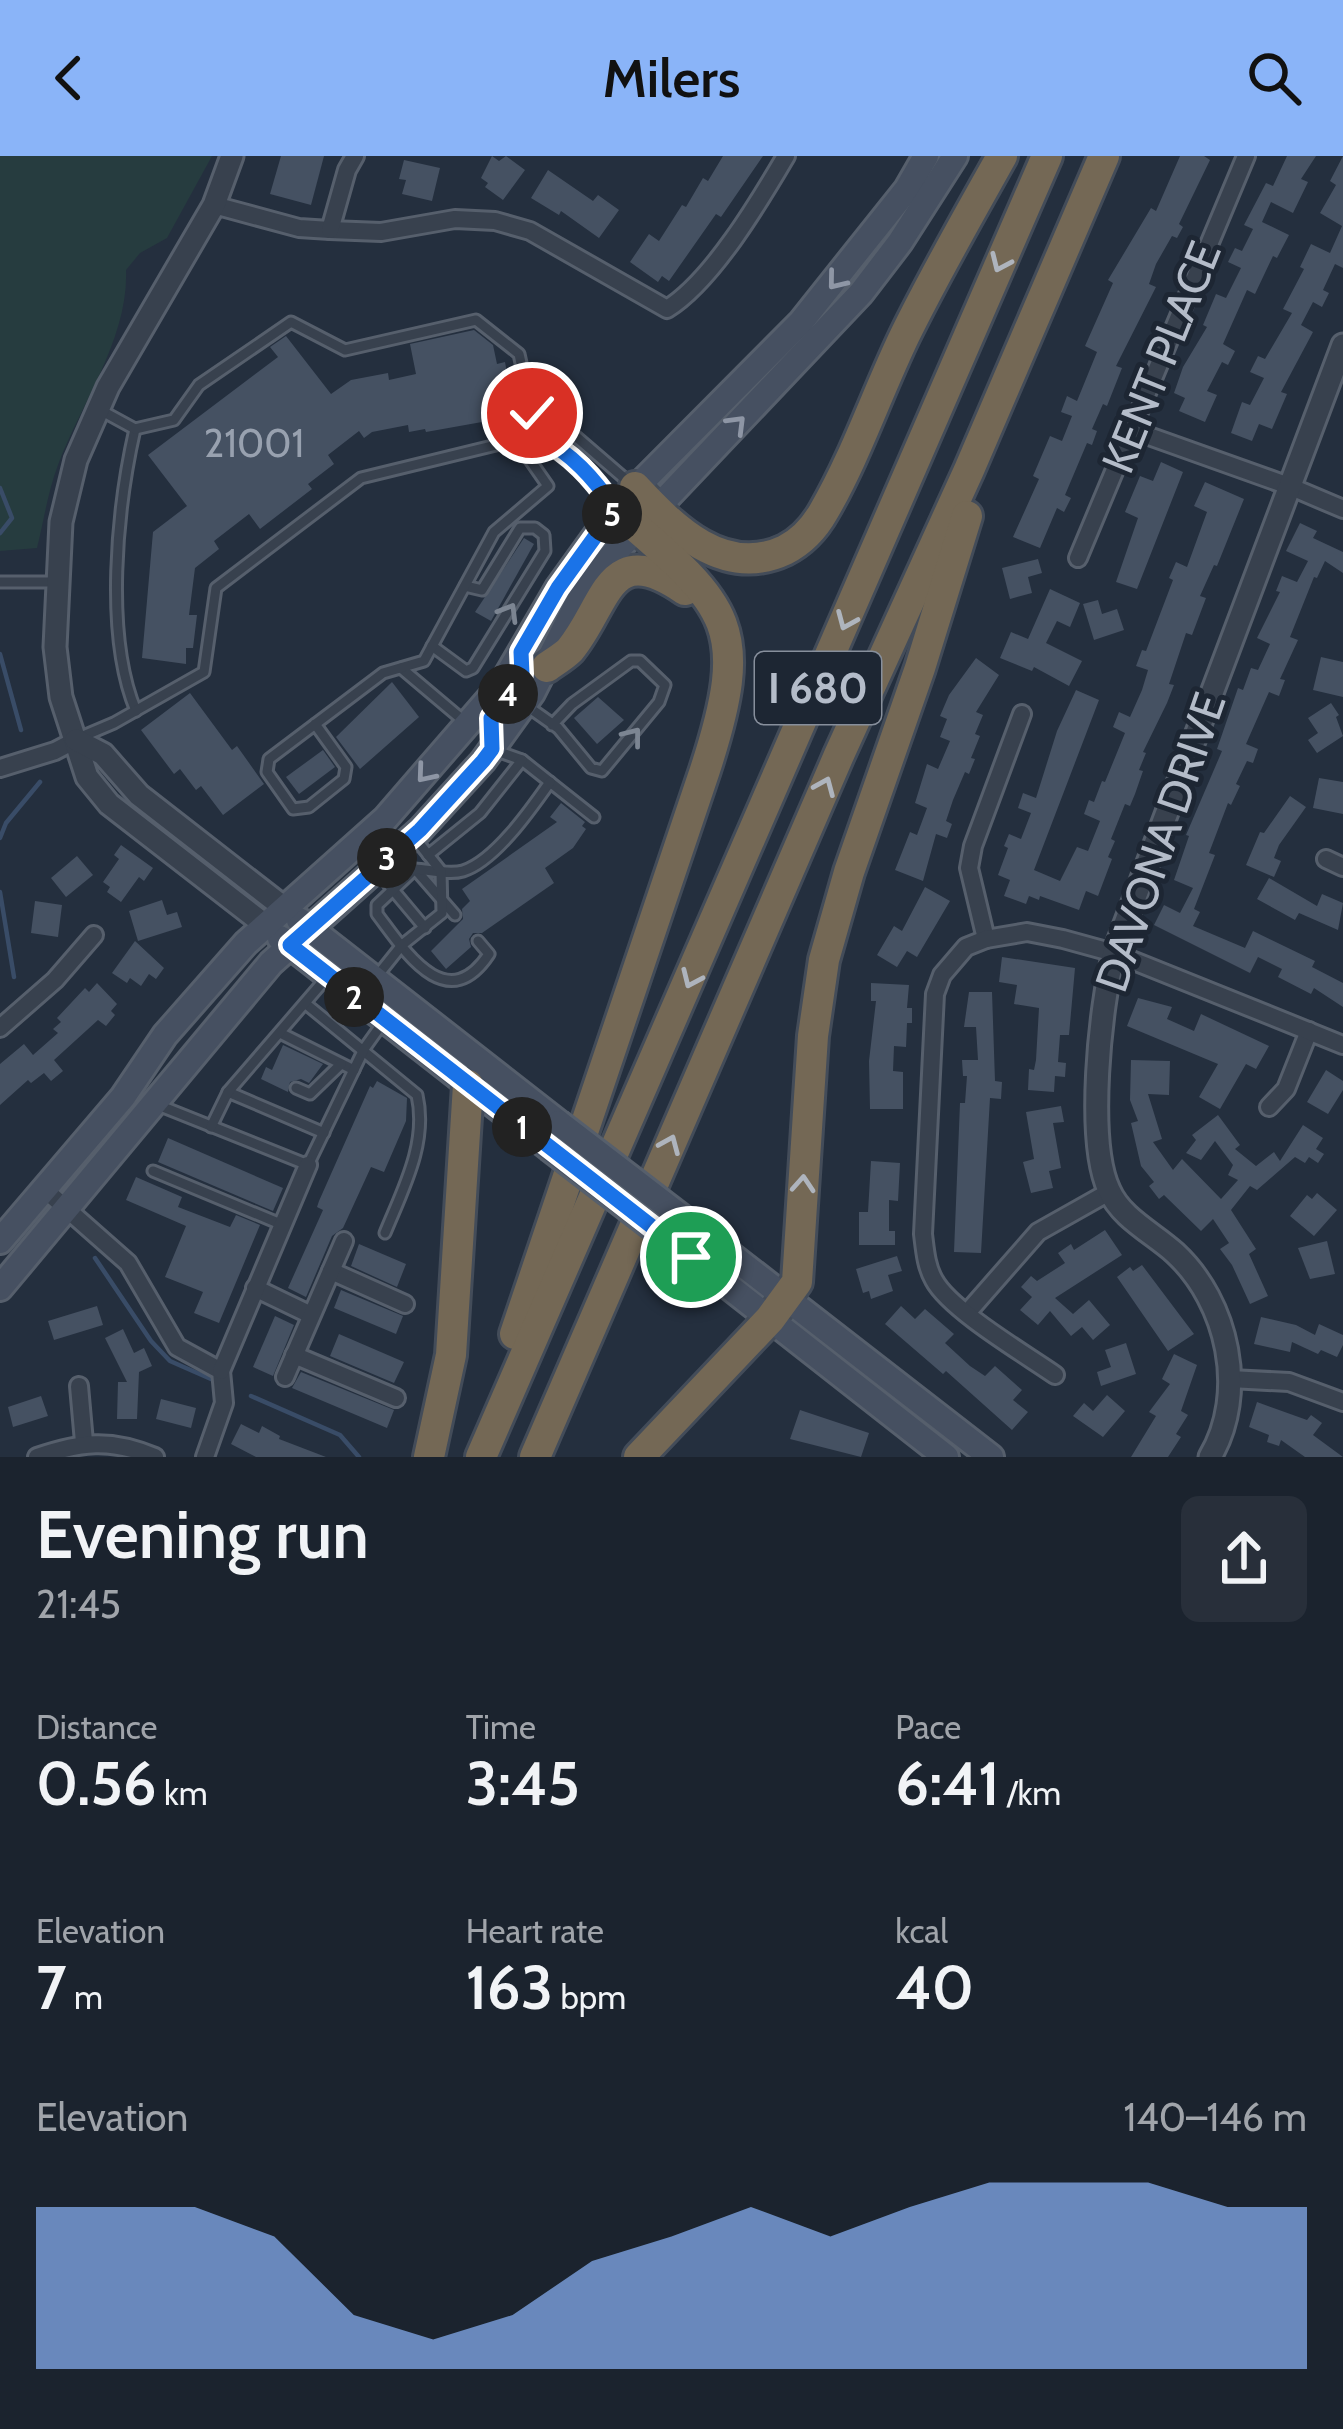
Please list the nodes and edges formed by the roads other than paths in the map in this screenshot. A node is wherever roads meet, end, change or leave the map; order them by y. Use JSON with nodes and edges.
{"nodes":[{"id":1,"x":232,"y":156,"type":"edge"},
{"id":2,"x":355,"y":156,"type":"edge"},
{"id":3,"x":786,"y":156,"type":"edge"},
{"id":4,"x":926,"y":156,"type":"edge"},
{"id":5,"x":955,"y":156,"type":"edge"},
{"id":6,"x":1002,"y":156,"type":"edge"},
{"id":7,"x":1047,"y":156,"type":"edge"},
{"id":8,"x":1104,"y":156,"type":"edge"},
{"id":9,"x":1246,"y":156,"type":"edge"},
{"id":10,"x":214,"y":205,"type":"junction"},
{"id":11,"x":330,"y":230,"type":"junction"},
{"id":12,"x":1343,"y":345,"type":"edge"},
{"id":13,"x":97,"y":409,"type":"junction"},
{"id":14,"x":135,"y":429,"type":"junction"},
{"id":15,"x":1132,"y":430,"type":"junction"},
{"id":16,"x":537,"y":435,"type":"junction"},
{"id":17,"x":516,"y":440,"type":"junction"},
{"id":18,"x":969,"y":470,"type":"junction"},
{"id":19,"x":1288,"y":485,"type":"junction"},
{"id":20,"x":635,"y":508,"type":"junction"},
{"id":21,"x":1343,"y":509,"type":"edge"},
{"id":22,"x":1078,"y":558,"type":"dead end"},
{"id":23,"x":0,"y":582,"type":"edge"},
{"id":24,"x":56,"y":582,"type":"junction"},
{"id":25,"x":465,"y":586,"type":"junction"},
{"id":26,"x":720,"y":614,"type":"junction"},
{"id":27,"x":432,"y":646,"type":"junction"},
{"id":28,"x":534,"y":660,"type":"junction"},
{"id":29,"x":400,"y":668,"type":"junction"},
{"id":30,"x":524,"y":704,"type":"junction"},
{"id":31,"x":136,"y":711,"type":"junction"},
{"id":32,"x":1022,"y":714,"type":"dead end"},
{"id":33,"x":467,"y":723,"type":"junction"},
{"id":34,"x":315,"y":724,"type":"junction"},
{"id":35,"x":552,"y":725,"type":"junction"},
{"id":36,"x":76,"y":740,"type":"junction"},
{"id":37,"x":492,"y":749,"type":"junction"},
{"id":38,"x":522,"y":760,"type":"junction"},
{"id":39,"x":0,"y":768,"type":"edge"},
{"id":40,"x":550,"y":782,"type":"junction"},
{"id":41,"x":594,"y":817,"type":"dead end"},
{"id":42,"x":421,"y":845,"type":"junction"},
{"id":43,"x":1325,"y":859,"type":"dead end"},
{"id":44,"x":1343,"y":867,"type":"edge"},
{"id":45,"x":416,"y":869,"type":"junction"},
{"id":46,"x":441,"y":871,"type":"junction"},
{"id":47,"x":383,"y":878,"type":"junction"},
{"id":48,"x":441,"y":902,"type":"junction"},
{"id":49,"x":455,"y":915,"type":"dead end"},
{"id":50,"x":274,"y":916,"type":"junction"},
{"id":51,"x":309,"y":927,"type":"junction"},
{"id":52,"x":424,"y":928,"type":"junction"},
{"id":53,"x":94,"y":935,"type":"dead end"},
{"id":54,"x":986,"y":939,"type":"junction"},
{"id":55,"x":478,"y":941,"type":"dead end"},
{"id":56,"x":290,"y":945,"type":"junction"},
{"id":57,"x":402,"y":945,"type":"junction"},
{"id":58,"x":1114,"y":952,"type":"junction"},
{"id":59,"x":328,"y":976,"type":"junction"},
{"id":60,"x":374,"y":980,"type":"junction"},
{"id":61,"x":305,"y":1004,"type":"junction"},
{"id":62,"x":385,"y":1020,"type":"junction"},
{"id":63,"x":0,"y":1028,"type":"edge"},
{"id":64,"x":1309,"y":1031,"type":"junction"},
{"id":65,"x":282,"y":1034,"type":"junction"},
{"id":66,"x":1343,"y":1045,"type":"edge"},
{"id":67,"x":364,"y":1049,"type":"junction"},
{"id":68,"x":341,"y":1064,"type":"junction"},
{"id":69,"x":250,"y":1068,"type":"junction"},
{"id":70,"x":354,"y":1070,"type":"junction"},
{"id":71,"x":263,"y":1074,"type":"dead end"},
{"id":72,"x":468,"y":1084,"type":"junction"},
{"id":73,"x":296,"y":1088,"type":"dead end"},
{"id":74,"x":228,"y":1092,"type":"junction"},
{"id":75,"x":153,"y":1103,"type":"junction"},
{"id":76,"x":1268,"y":1107,"type":"dead end"},
{"id":77,"x":211,"y":1126,"type":"junction"},
{"id":78,"x":324,"y":1133,"type":"junction"},
{"id":79,"x":308,"y":1166,"type":"junction"},
{"id":80,"x":153,"y":1171,"type":"dead end"},
{"id":81,"x":43,"y":1188,"type":"junction"},
{"id":82,"x":1109,"y":1192,"type":"junction"},
{"id":83,"x":67,"y":1209,"type":"junction"},
{"id":84,"x":283,"y":1225,"type":"junction"},
{"id":85,"x":385,"y":1233,"type":"dead end"},
{"id":86,"x":0,"y":1240,"type":"edge"},
{"id":87,"x":344,"y":1241,"type":"dead end"},
{"id":88,"x":331,"y":1270,"type":"junction"},
{"id":89,"x":0,"y":1288,"type":"edge"},
{"id":90,"x":255,"y":1288,"type":"junction"},
{"id":91,"x":405,"y":1304,"type":"dead end"},
{"id":92,"x":778,"y":1308,"type":"junction"},
{"id":93,"x":967,"y":1312,"type":"junction"},
{"id":94,"x":311,"y":1315,"type":"junction"},
{"id":95,"x":294,"y":1355,"type":"junction"},
{"id":96,"x":221,"y":1371,"type":"junction"},
{"id":97,"x":1055,"y":1376,"type":"dead end"},
{"id":98,"x":285,"y":1377,"type":"dead end"},
{"id":99,"x":1230,"y":1379,"type":"junction"},
{"id":100,"x":79,"y":1386,"type":"dead end"},
{"id":101,"x":396,"y":1398,"type":"dead end"},
{"id":102,"x":1343,"y":1402,"type":"edge"},
{"id":103,"x":84,"y":1442,"type":"junction"},
{"id":104,"x":37,"y":1457,"type":"edge"},
{"id":105,"x":155,"y":1457,"type":"edge"},
{"id":106,"x":205,"y":1457,"type":"edge"},
{"id":107,"x":429,"y":1457,"type":"edge"},
{"id":108,"x":467,"y":1457,"type":"edge"},
{"id":109,"x":482,"y":1457,"type":"edge"},
{"id":110,"x":536,"y":1457,"type":"edge"},
{"id":111,"x":639,"y":1457,"type":"edge"},
{"id":112,"x":946,"y":1457,"type":"edge"},
{"id":113,"x":991,"y":1457,"type":"edge"},
{"id":114,"x":1210,"y":1457,"type":"edge"}],
"edges":[{"from":1,"to":10,"type":"street"},
{"from":2,"to":11,"type":"street"},
{"from":3,"to":11,"type":"street"},
{"from":4,"to":20,"type":"main road","one_way":true},
{"from":20,"to":5,"type":"main road","one_way":true},
{"from":6,"to":20,"type":"highway"},
{"from":7,"to":109,"type":"highway","number":"I 680","one_way":true},
{"from":8,"to":18,"type":"highway","number":"I 680"},
{"from":9,"to":15,"type":"street","name":"KENT PLACE"},
{"from":10,"to":11,"type":"street"},
{"from":10,"to":13,"type":"street"},
{"from":12,"to":19,"type":"street","name":"DAVONA DRIVE"},
{"from":13,"to":14,"type":"lane"},
{"from":13,"to":24,"type":"street"},
{"from":14,"to":16,"type":"lane"},
{"from":14,"to":31,"type":"lane"},
{"from":15,"to":19,"type":"street"},
{"from":15,"to":22,"type":"street","name":"KENT PLACE"},
{"from":16,"to":17,"type":"lane"},
{"from":16,"to":20,"type":"lane"},
{"from":16,"to":20,"type":"lane"},
{"from":17,"to":25,"type":"lane"},
{"from":17,"to":31,"type":"lane"},
{"from":92,"to":18,"type":"highway","one_way":true},
{"from":110,"to":18,"type":"highway","number":"I 680","one_way":true},
{"from":19,"to":21,"type":"street"},
{"from":19,"to":58,"type":"street","name":"DAVONA DRIVE"},
{"from":20,"to":26,"type":"highway"},
{"from":20,"to":28,"type":"main road"},
{"from":23,"to":24,"type":"lane"},
{"from":24,"to":36,"type":"street"},
{"from":25,"to":27,"type":"lane"},
{"from":27,"to":25,"type":"lane","one_way":true},
{"from":26,"to":28,"type":"highway"},
{"from":26,"to":108,"type":"highway"},
{"from":27,"to":29,"type":"lane"},
{"from":28,"to":30,"type":"main road"},
{"from":28,"to":33,"type":"main road"},
{"from":28,"to":37,"type":"main road"},
{"from":29,"to":33,"type":"lane"},
{"from":29,"to":34,"type":"lane"},
{"from":30,"to":35,"type":"lane"},
{"from":30,"to":37,"type":"main road"},
{"from":31,"to":36,"type":"lane"},
{"from":32,"to":54,"type":"street"},
{"from":33,"to":50,"type":"main road","one_way":true},
{"from":34,"to":34,"type":"lane"},
{"from":35,"to":35,"type":"lane","one_way":true},
{"from":36,"to":39,"type":"street"},
{"from":36,"to":50,"type":"street"},
{"from":37,"to":38,"type":"lane"},
{"from":37,"to":42,"type":"main road"},
{"from":38,"to":40,"type":"lane"},
{"from":38,"to":42,"type":"lane"},
{"from":40,"to":41,"type":"lane"},
{"from":40,"to":46,"type":"lane"},
{"from":42,"to":46,"type":"lane"},
{"from":42,"to":47,"type":"main road"},
{"from":43,"to":44,"type":"street"},
{"from":45,"to":46,"type":"lane"},
{"from":45,"to":47,"type":"lane"},
{"from":45,"to":48,"type":"lane"},
{"from":46,"to":48,"type":"lane"},
{"from":47,"to":51,"type":"main road"},
{"from":47,"to":52,"type":"lane"},
{"from":47,"to":57,"type":"lane"},
{"from":48,"to":49,"type":"lane"},
{"from":48,"to":52,"type":"lane"},
{"from":50,"to":51,"type":"main road"},
{"from":50,"to":56,"type":"main road"},
{"from":50,"to":81,"type":"main road"},
{"from":51,"to":56,"type":"main road"},
{"from":51,"to":60,"type":"main road"},
{"from":52,"to":57,"type":"lane"},
{"from":53,"to":63,"type":"street"},
{"from":54,"to":58,"type":"street"},
{"from":54,"to":93,"type":"street"},
{"from":55,"to":57,"type":"lane"},
{"from":56,"to":59,"type":"main road"},
{"from":56,"to":75,"type":"main road"},
{"from":57,"to":60,"type":"lane"},
{"from":58,"to":64,"type":"street"},
{"from":58,"to":82,"type":"street","name":"DAVONA DRIVE"},
{"from":59,"to":61,"type":"lane"},
{"from":59,"to":62,"type":"main road"},
{"from":60,"to":92,"type":"main road","bridge":true},
{"from":61,"to":65,"type":"lane"},
{"from":61,"to":67,"type":"lane"},
{"from":62,"to":67,"type":"lane"},
{"from":62,"to":72,"type":"main road"},
{"from":64,"to":66,"type":"street"},
{"from":64,"to":76,"type":"street"},
{"from":65,"to":68,"type":"lane"},
{"from":65,"to":69,"type":"lane"},
{"from":67,"to":70,"type":"lane"},
{"from":67,"to":85,"type":"lane"},
{"from":68,"to":70,"type":"lane"},
{"from":68,"to":73,"type":"lane"},
{"from":69,"to":71,"type":"lane"},
{"from":69,"to":74,"type":"lane"},
{"from":70,"to":78,"type":"lane"},
{"from":72,"to":92,"type":"main road","bridge":true},
{"from":72,"to":107,"type":"highway"},
{"from":74,"to":77,"type":"lane"},
{"from":74,"to":78,"type":"lane"},
{"from":75,"to":77,"type":"lane"},
{"from":75,"to":83,"type":"main road"},
{"from":77,"to":79,"type":"lane"},
{"from":78,"to":79,"type":"lane"},
{"from":79,"to":84,"type":"street"},
{"from":80,"to":84,"type":"lane"},
{"from":81,"to":83,"type":"street"},
{"from":81,"to":86,"type":"main road"},
{"from":82,"to":93,"type":"street"},
{"from":82,"to":99,"type":"street"},
{"from":83,"to":89,"type":"main road"},
{"from":83,"to":96,"type":"street"},
{"from":84,"to":90,"type":"street"},
{"from":87,"to":88,"type":"street"},
{"from":88,"to":91,"type":"street"},
{"from":88,"to":94,"type":"street"},
{"from":90,"to":94,"type":"street"},
{"from":90,"to":96,"type":"street"},
{"from":92,"to":111,"type":"highway"},
{"from":92,"to":112,"type":"main road"},
{"from":92,"to":113,"type":"main road"},
{"from":93,"to":97,"type":"street"},
{"from":94,"to":95,"type":"street"},
{"from":95,"to":98,"type":"street"},
{"from":95,"to":101,"type":"street"},
{"from":96,"to":106,"type":"street"},
{"from":99,"to":102,"type":"street"},
{"from":99,"to":114,"type":"street"},
{"from":100,"to":103,"type":"street"},
{"from":103,"to":104,"type":"street"},
{"from":103,"to":105,"type":"street"}]}
